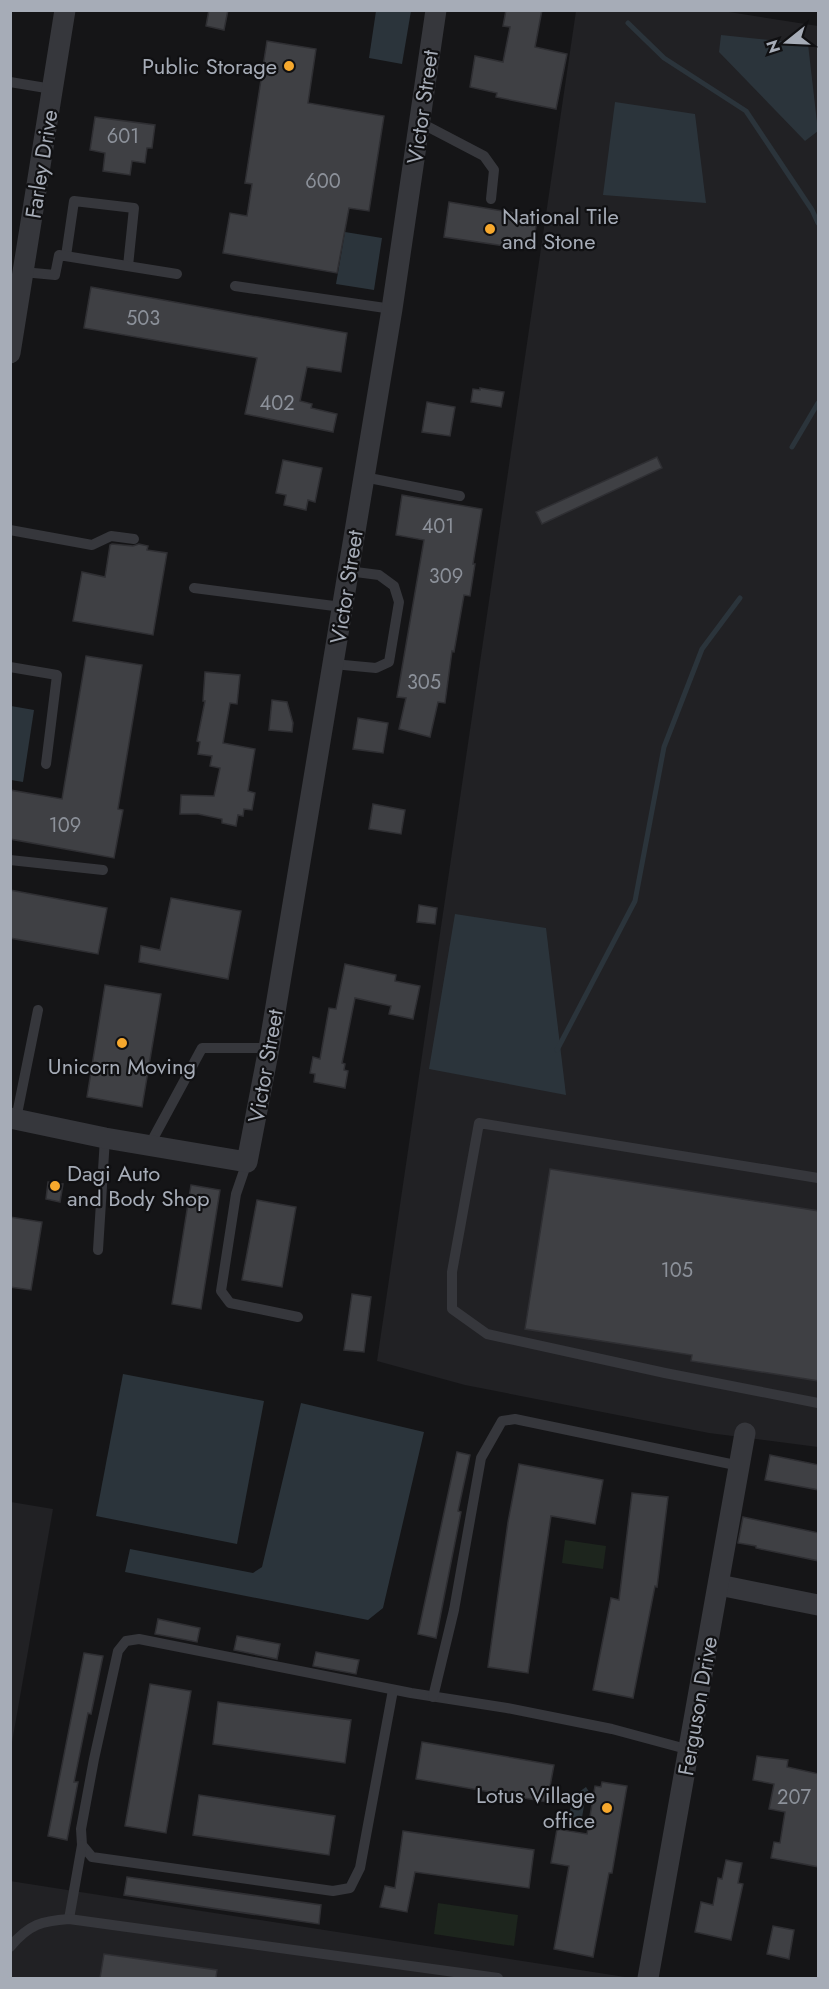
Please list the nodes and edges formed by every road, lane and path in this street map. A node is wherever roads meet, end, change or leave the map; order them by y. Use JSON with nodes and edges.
{"nodes":[{"id":1,"x":65,"y":10,"type":"edge"},
{"id":2,"x":436,"y":10,"type":"edge"},
{"id":3,"x":10,"y":82,"type":"edge"},
{"id":4,"x":52,"y":89,"type":"junction"},
{"id":5,"x":419,"y":122,"type":"junction"},
{"id":6,"x":491,"y":200,"type":"dead end"},
{"id":7,"x":66,"y":256,"type":"junction"},
{"id":8,"x":128,"y":266,"type":"junction"},
{"id":9,"x":23,"y":272,"type":"junction"},
{"id":10,"x":177,"y":274,"type":"dead end"},
{"id":11,"x":236,"y":286,"type":"dead end"},
{"id":12,"x":392,"y":309,"type":"junction"},
{"id":13,"x":10,"y":353,"type":"edge"},
{"id":14,"x":364,"y":477,"type":"junction"},
{"id":15,"x":460,"y":496,"type":"dead end"},
{"id":16,"x":10,"y":530,"type":"edge"},
{"id":17,"x":134,"y":538,"type":"dead end"},
{"id":18,"x":348,"y":571,"type":"junction"},
{"id":19,"x":194,"y":588,"type":"dead end"},
{"id":20,"x":342,"y":606,"type":"junction"},
{"id":21,"x":333,"y":664,"type":"junction"},
{"id":22,"x":10,"y":667,"type":"edge"},
{"id":23,"x":46,"y":764,"type":"dead end"},
{"id":24,"x":10,"y":860,"type":"edge"},
{"id":25,"x":103,"y":870,"type":"dead end"},
{"id":26,"x":38,"y":1010,"type":"dead end"},
{"id":27,"x":269,"y":1048,"type":"junction"},
{"id":28,"x":14,"y":1119,"type":"edge"},
{"id":29,"x":105,"y":1138,"type":"junction"},
{"id":30,"x":149,"y":1146,"type":"junction"},
{"id":31,"x":247,"y":1162,"type":"junction"},
{"id":32,"x":819,"y":1178,"type":"edge"},
{"id":33,"x":98,"y":1250,"type":"dead end"},
{"id":34,"x":298,"y":1317,"type":"dead end"},
{"id":35,"x":819,"y":1403,"type":"edge"},
{"id":36,"x":746,"y":1433,"type":"dead end"},
{"id":37,"x":740,"y":1466,"type":"junction"},
{"id":38,"x":719,"y":1585,"type":"junction"},
{"id":39,"x":819,"y":1605,"type":"edge"},
{"id":40,"x":393,"y":1690,"type":"junction"},
{"id":41,"x":433,"y":1697,"type":"junction"},
{"id":42,"x":690,"y":1750,"type":"junction"},
{"id":43,"x":82,"y":1845,"type":"junction"},
{"id":44,"x":69,"y":1919,"type":"junction"},
{"id":45,"x":10,"y":1947,"type":"edge"},
{"id":46,"x":498,"y":1978,"type":"edge"},
{"id":47,"x":648,"y":1978,"type":"edge"}],
"edges":[{"from":1,"to":4,"type":"street","name":"Farley Drive"},
{"from":2,"to":5,"type":"street","name":"Victor Street"},
{"from":3,"to":4,"type":"lane"},
{"from":4,"to":9,"type":"street","name":"Farley Drive"},
{"from":5,"to":6,"type":"lane"},
{"from":5,"to":12,"type":"street","name":"Victor Street"},
{"from":7,"to":8,"type":"lane"},
{"from":7,"to":8,"type":"lane"},
{"from":7,"to":9,"type":"lane"},
{"from":8,"to":10,"type":"lane"},
{"from":9,"to":13,"type":"street","name":"Farley Drive"},
{"from":11,"to":12,"type":"lane"},
{"from":12,"to":14,"type":"street","name":"Victor Street"},
{"from":14,"to":15,"type":"lane"},
{"from":14,"to":18,"type":"street","name":"Victor Street"},
{"from":16,"to":17,"type":"lane"},
{"from":18,"to":20,"type":"street","name":"Victor Street"},
{"from":18,"to":21,"type":"lane"},
{"from":19,"to":20,"type":"lane"},
{"from":20,"to":21,"type":"street","name":"Victor Street"},
{"from":21,"to":27,"type":"street","name":"Victor Street"},
{"from":22,"to":23,"type":"lane"},
{"from":24,"to":25,"type":"lane"},
{"from":26,"to":28,"type":"lane"},
{"from":27,"to":30,"type":"lane"},
{"from":27,"to":31,"type":"street","name":"Victor Street"},
{"from":28,"to":29,"type":"street"},
{"from":29,"to":30,"type":"street"},
{"from":29,"to":33,"type":"lane"},
{"from":30,"to":31,"type":"street"},
{"from":31,"to":34,"type":"lane"},
{"from":32,"to":35,"type":"lane"},
{"from":36,"to":37,"type":"street","name":"Ferguson Drive"},
{"from":37,"to":38,"type":"street","name":"Ferguson Drive"},
{"from":37,"to":41,"type":"lane"},
{"from":38,"to":39,"type":"street"},
{"from":38,"to":42,"type":"street","name":"Ferguson Drive"},
{"from":40,"to":41,"type":"lane"},
{"from":40,"to":43,"type":"lane"},
{"from":40,"to":43,"type":"lane"},
{"from":41,"to":42,"type":"lane"},
{"from":42,"to":47,"type":"street","name":"Ferguson Drive"},
{"from":43,"to":44,"type":"lane"},
{"from":44,"to":45,"type":"lane"},
{"from":44,"to":46,"type":"lane"}]}
